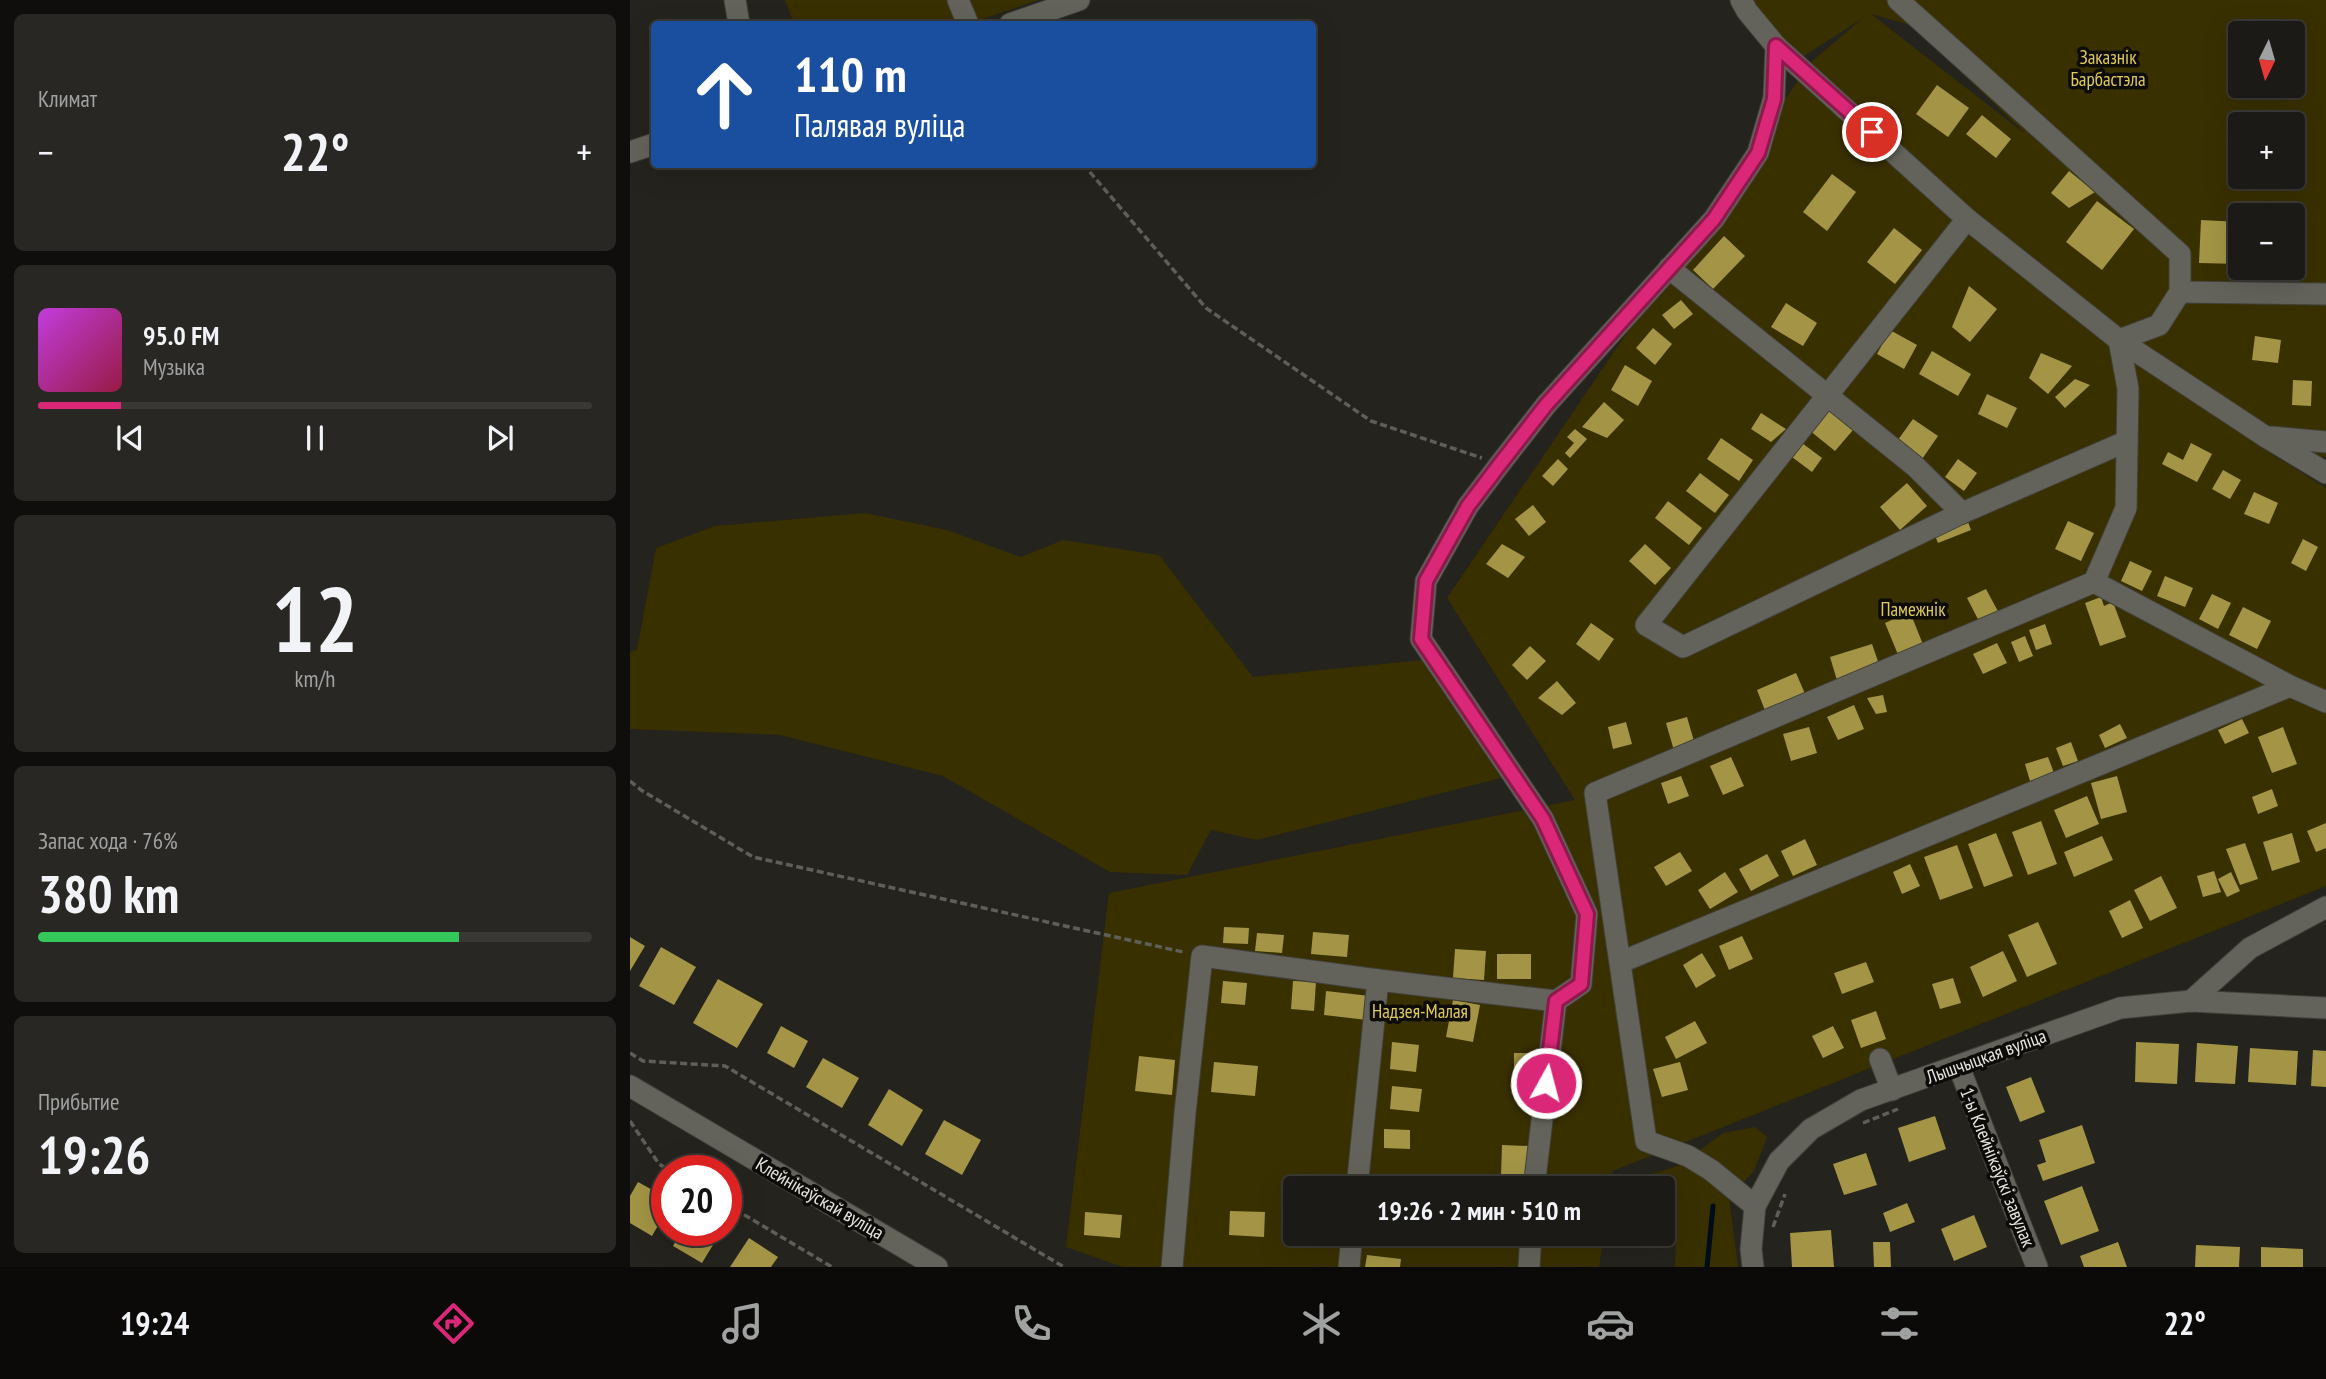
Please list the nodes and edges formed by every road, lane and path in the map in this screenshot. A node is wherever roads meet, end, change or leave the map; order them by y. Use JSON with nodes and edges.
{"nodes":[{"id":1,"x":735,"y":0,"type":"edge"},
{"id":2,"x":958,"y":0,"type":"edge"},
{"id":3,"x":1079,"y":0,"type":"edge"},
{"id":4,"x":1741,"y":0,"type":"edge"},
{"id":5,"x":1898,"y":0,"type":"edge"},
{"id":6,"x":738,"y":21,"type":"edge"},
{"id":7,"x":967,"y":21,"type":"edge"},
{"id":8,"x":1019,"y":21,"type":"edge"},
{"id":9,"x":1776,"y":46,"type":"junction"},
{"id":10,"x":651,"y":145,"type":"edge"},
{"id":11,"x":630,"y":152,"type":"edge"},
{"id":12,"x":1086,"y":168,"type":"edge"},
{"id":13,"x":1967,"y":219,"type":"junction"},
{"id":14,"x":1669,"y":268,"type":"junction"},
{"id":15,"x":2180,"y":292,"type":"junction"},
{"id":16,"x":2326,"y":294,"type":"edge"},
{"id":17,"x":2119,"y":340,"type":"junction"},
{"id":18,"x":1827,"y":396,"type":"junction"},
{"id":19,"x":2266,"y":437,"type":"junction"},
{"id":20,"x":2127,"y":441,"type":"junction"},
{"id":21,"x":2326,"y":442,"type":"edge"},
{"id":22,"x":1500,"y":464,"type":"junction"},
{"id":23,"x":2325,"y":472,"type":"edge"},
{"id":24,"x":1962,"y":513,"type":"junction"},
{"id":25,"x":2094,"y":582,"type":"junction"},
{"id":26,"x":2290,"y":685,"type":"junction"},
{"id":27,"x":2326,"y":702,"type":"edge"},
{"id":28,"x":630,"y":780,"type":"edge"},
{"id":29,"x":2326,"y":907,"type":"edge"},
{"id":30,"x":1202,"y":956,"type":"junction"},
{"id":31,"x":1621,"y":962,"type":"junction"},
{"id":32,"x":1378,"y":980,"type":"junction"},
{"id":33,"x":1556,"y":1001,"type":"junction"},
{"id":34,"x":2191,"y":1001,"type":"junction"},
{"id":35,"x":2326,"y":1008,"type":"edge"},
{"id":36,"x":630,"y":1053,"type":"edge"},
{"id":37,"x":1880,"y":1059,"type":"dead end"},
{"id":38,"x":1959,"y":1067,"type":"junction"},
{"id":39,"x":630,"y":1086,"type":"edge"},
{"id":40,"x":1896,"y":1099,"type":"junction"},
{"id":41,"x":630,"y":1121,"type":"edge"},
{"id":42,"x":1861,"y":1124,"type":"dead end"},
{"id":43,"x":653,"y":1155,"type":"edge"},
{"id":44,"x":1358,"y":1176,"type":"edge"},
{"id":45,"x":1535,"y":1176,"type":"edge"},
{"id":46,"x":1785,"y":1194,"type":"dead end"},
{"id":47,"x":1755,"y":1206,"type":"junction"},
{"id":48,"x":742,"y":1214,"type":"edge"},
{"id":49,"x":1772,"y":1230,"type":"dead end"},
{"id":50,"x":1351,"y":1246,"type":"edge"},
{"id":51,"x":1530,"y":1246,"type":"edge"},
{"id":52,"x":832,"y":1267,"type":"edge"},
{"id":53,"x":937,"y":1267,"type":"edge"},
{"id":54,"x":1064,"y":1267,"type":"edge"},
{"id":55,"x":1172,"y":1267,"type":"edge"},
{"id":56,"x":1349,"y":1267,"type":"edge"},
{"id":57,"x":1529,"y":1267,"type":"edge"},
{"id":58,"x":1753,"y":1267,"type":"edge"},
{"id":59,"x":2037,"y":1267,"type":"edge"}],
"edges":[{"from":1,"to":6,"type":"street"},
{"from":2,"to":7,"type":"street"},
{"from":3,"to":8,"type":"street"},
{"from":4,"to":9,"type":"street"},
{"from":5,"to":15,"type":"street"},
{"from":9,"to":13,"type":"street"},
{"from":9,"to":14,"type":"street"},
{"from":10,"to":11,"type":"street"},
{"from":12,"to":22,"type":"path"},
{"from":13,"to":17,"type":"street"},
{"from":13,"to":18,"type":"street"},
{"from":14,"to":18,"type":"street"},
{"from":14,"to":22,"type":"street"},
{"from":15,"to":16,"type":"street"},
{"from":15,"to":17,"type":"street"},
{"from":17,"to":19,"type":"street"},
{"from":17,"to":20,"type":"street"},
{"from":18,"to":24,"type":"street"},
{"from":18,"to":24,"type":"street"},
{"from":19,"to":21,"type":"street"},
{"from":19,"to":23,"type":"street"},
{"from":20,"to":24,"type":"street"},
{"from":20,"to":25,"type":"street"},
{"from":22,"to":33,"type":"street"},
{"from":25,"to":26,"type":"street"},
{"from":25,"to":31,"type":"street"},
{"from":26,"to":27,"type":"street"},
{"from":26,"to":31,"type":"street"},
{"from":28,"to":30,"type":"path"},
{"from":29,"to":34,"type":"street"},
{"from":30,"to":32,"type":"street"},
{"from":30,"to":55,"type":"street"},
{"from":31,"to":47,"type":"street"},
{"from":32,"to":33,"type":"street"},
{"from":32,"to":44,"type":"street"},
{"from":33,"to":45,"type":"street"},
{"from":34,"to":35,"type":"street","name":"Лышчыцкая вуліца"},
{"from":34,"to":38,"type":"street","name":"Лышчыцкая вуліца"},
{"from":36,"to":54,"type":"path"},
{"from":37,"to":40,"type":"street"},
{"from":38,"to":40,"type":"street","name":"Лышчыцкая вуліца"},
{"from":38,"to":59,"type":"street","name":"1-ы Клейнікаўскі завулак"},
{"from":39,"to":53,"type":"street","name":"Клейнікаўскай вуліца"},
{"from":40,"to":42,"type":"path"},
{"from":40,"to":47,"type":"street","name":"Лышчыцкая вуліца"},
{"from":41,"to":43,"type":"path"},
{"from":46,"to":49,"type":"path"},
{"from":47,"to":58,"type":"street","name":"Лышчыцкая вуліца"},
{"from":48,"to":52,"type":"path"},
{"from":50,"to":56,"type":"street"},
{"from":51,"to":57,"type":"street"}]}
